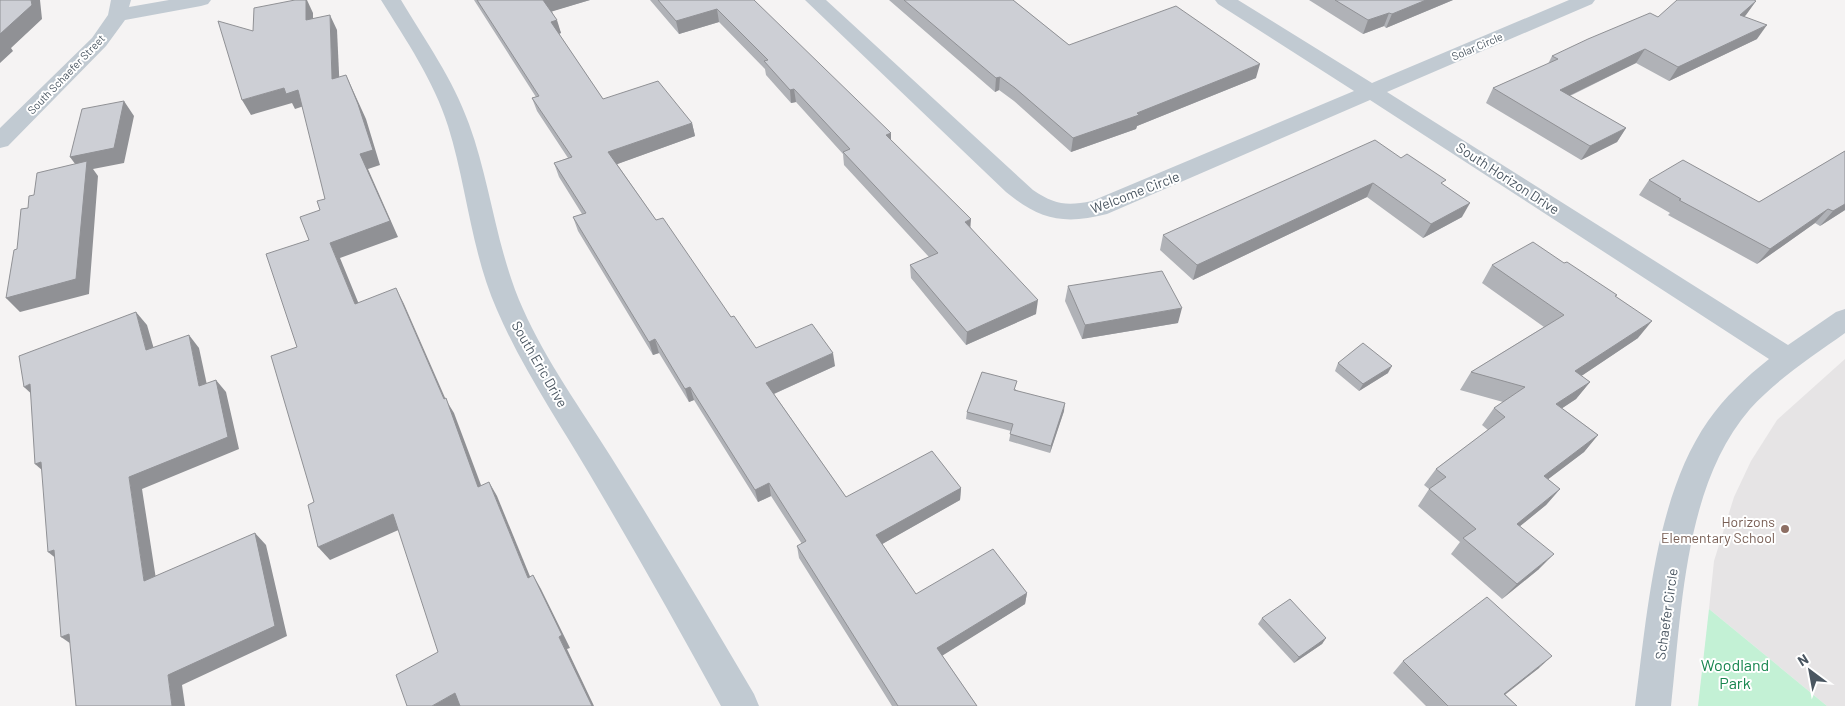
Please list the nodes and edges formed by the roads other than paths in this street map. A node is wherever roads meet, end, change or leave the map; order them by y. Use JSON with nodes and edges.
{"nodes":[{"id":1,"x":201,"y":0,"type":"edge"},
{"id":2,"x":391,"y":0,"type":"edge"},
{"id":3,"x":815,"y":0,"type":"edge"},
{"id":4,"x":1224,"y":0,"type":"edge"},
{"id":5,"x":1584,"y":0,"type":"edge"},
{"id":6,"x":120,"y":8,"type":"edge"},
{"id":7,"x":1369,"y":91,"type":"junction"},
{"id":8,"x":0,"y":141,"type":"edge"},
{"id":9,"x":1845,"y":319,"type":"edge"},
{"id":10,"x":1789,"y":360,"type":"junction"},
{"id":11,"x":740,"y":706,"type":"edge"},
{"id":12,"x":1652,"y":706,"type":"edge"}],
"edges":[{"from":1,"to":6,"type":"street"},
{"from":2,"to":11,"type":"street","name":"South Eric Drive"},
{"from":3,"to":7,"type":"street","name":"Welcome Circle"},
{"from":4,"to":7,"type":"street","name":"South Horizon Drive"},
{"from":5,"to":7,"type":"street","name":"Solar Circle"},
{"from":6,"to":8,"type":"street","name":"South Schaefer Street"},
{"from":7,"to":10,"type":"street","name":"South Horizon Drive"},
{"from":9,"to":10,"type":"street","name":"Schaefer Circle"},
{"from":10,"to":12,"type":"street","name":"Schaefer Circle"}]}
